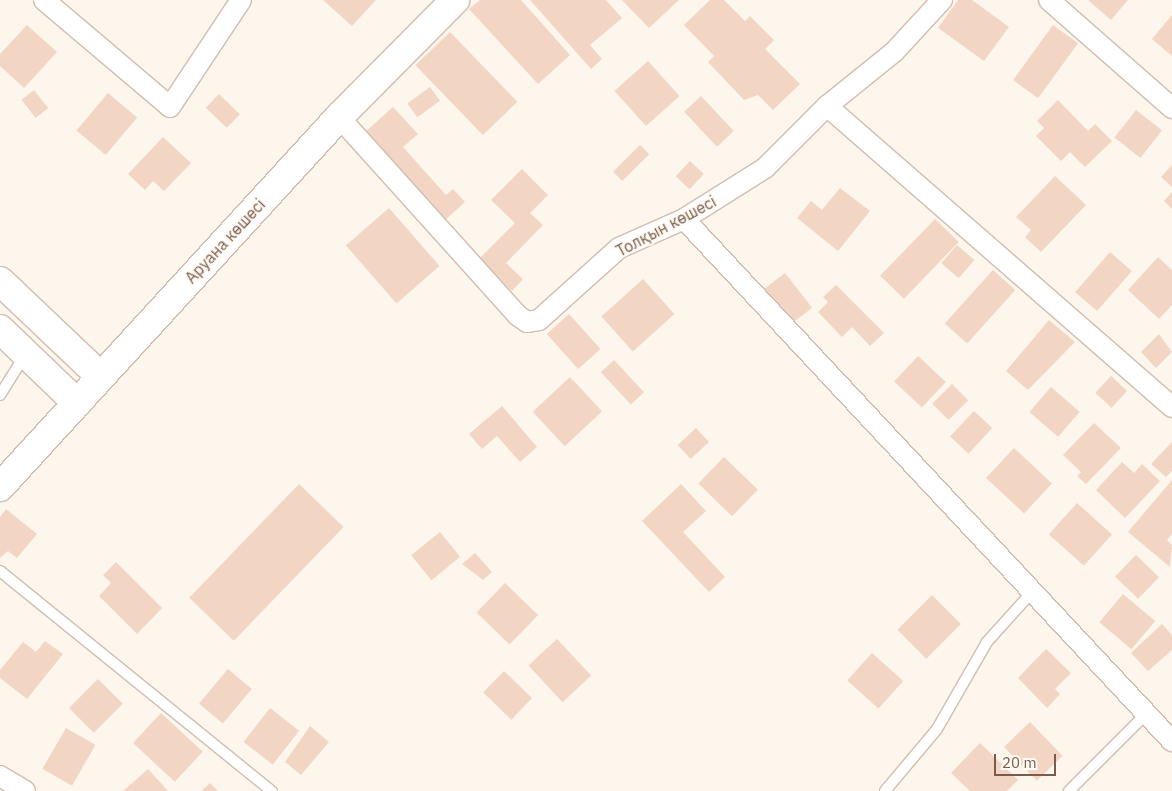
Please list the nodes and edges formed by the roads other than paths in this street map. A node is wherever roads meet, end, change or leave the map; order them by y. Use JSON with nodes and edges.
{"nodes":[{"id":1,"x":44,"y":0,"type":"edge"},
{"id":2,"x":241,"y":0,"type":"edge"},
{"id":3,"x":455,"y":0,"type":"edge"},
{"id":4,"x":942,"y":0,"type":"edge"},
{"id":5,"x":1049,"y":0,"type":"edge"},
{"id":6,"x":827,"y":106,"type":"junction"},
{"id":7,"x":1172,"y":108,"type":"edge"},
{"id":8,"x":339,"y":117,"type":"junction"},
{"id":9,"x":684,"y":219,"type":"junction"},
{"id":10,"x":0,"y":281,"type":"edge"},
{"id":11,"x":1,"y":331,"type":"edge"},
{"id":12,"x":26,"y":354,"type":"junction"},
{"id":13,"x":100,"y":376,"type":"junction"},
{"id":14,"x":0,"y":395,"type":"edge"},
{"id":15,"x":77,"y":403,"type":"junction"},
{"id":16,"x":1172,"y":407,"type":"edge"},
{"id":17,"x":1,"y":485,"type":"edge"},
{"id":18,"x":0,"y":571,"type":"edge"},
{"id":19,"x":1033,"y":591,"type":"junction"},
{"id":20,"x":1146,"y":714,"type":"junction"},
{"id":21,"x":1172,"y":741,"type":"edge"},
{"id":22,"x":0,"y":776,"type":"edge"},
{"id":23,"x":24,"y":791,"type":"edge"},
{"id":24,"x":272,"y":791,"type":"edge"},
{"id":25,"x":885,"y":791,"type":"edge"},
{"id":26,"x":1070,"y":791,"type":"edge"}],
"edges":[{"from":1,"to":2,"type":"street"},
{"from":3,"to":8,"type":"street","name":"Аруана көшесі"},
{"from":4,"to":6,"type":"street","name":"Толқын көшесі"},
{"from":5,"to":7,"type":"street"},
{"from":6,"to":9,"type":"street","name":"Толқын көшесі"},
{"from":6,"to":16,"type":"street"},
{"from":8,"to":9,"type":"street","name":"Толқын көшесі"},
{"from":8,"to":13,"type":"street","name":"Аруана көшесі"},
{"from":9,"to":19,"type":"street"},
{"from":10,"to":13,"type":"street"},
{"from":11,"to":12,"type":"street"},
{"from":12,"to":14,"type":"lane"},
{"from":12,"to":15,"type":"street"},
{"from":13,"to":15,"type":"street","name":"Аруана көшесі"},
{"from":15,"to":17,"type":"street","name":"Аруана көшесі"},
{"from":18,"to":24,"type":"lane"},
{"from":19,"to":20,"type":"street"},
{"from":19,"to":25,"type":"lane"},
{"from":20,"to":21,"type":"street"},
{"from":20,"to":26,"type":"lane"},
{"from":22,"to":23,"type":"street"}]}
